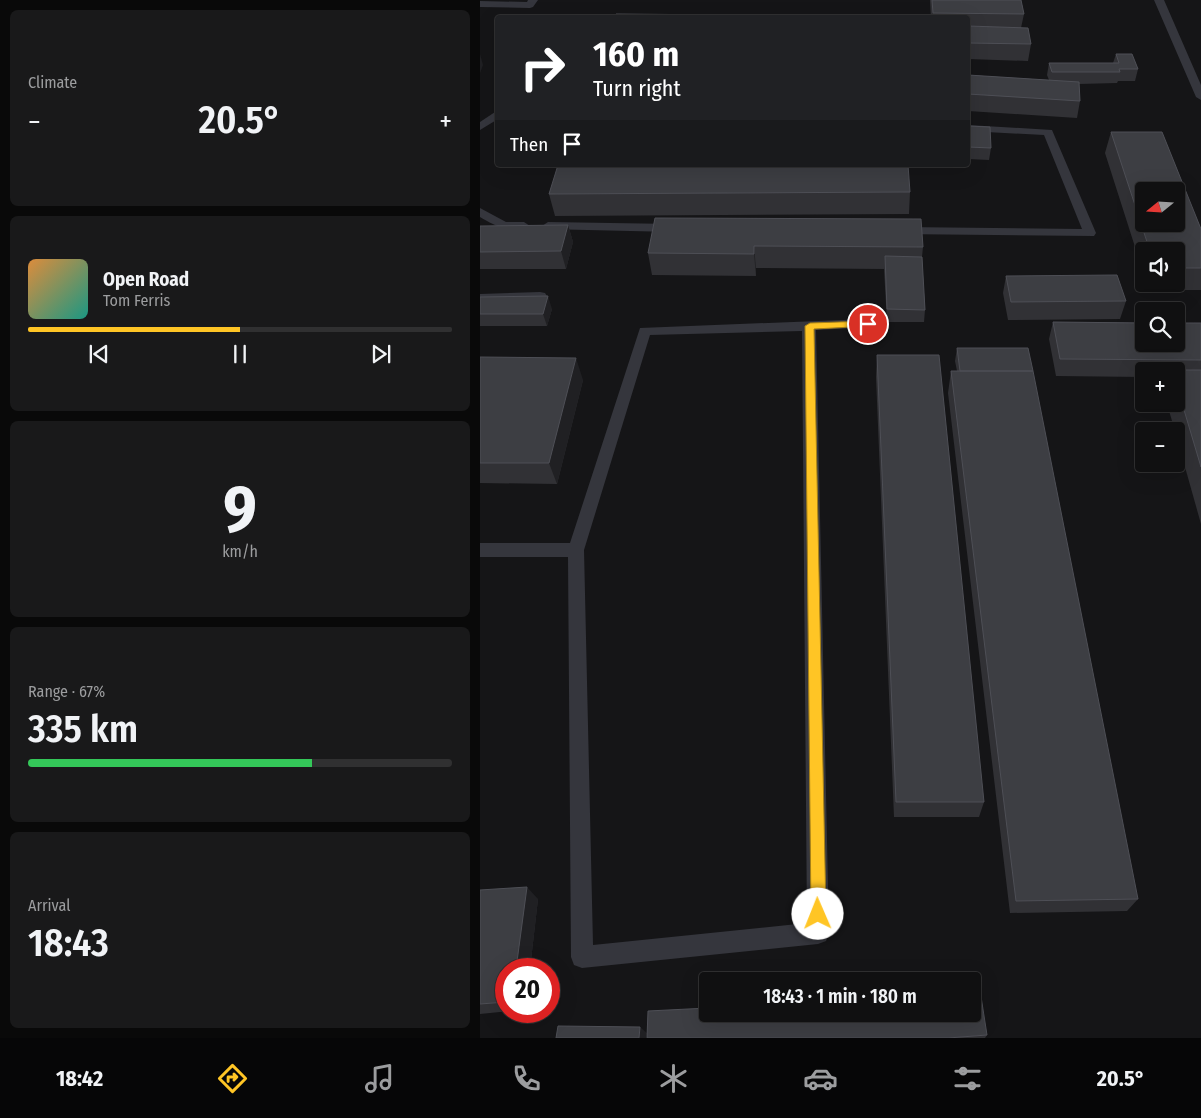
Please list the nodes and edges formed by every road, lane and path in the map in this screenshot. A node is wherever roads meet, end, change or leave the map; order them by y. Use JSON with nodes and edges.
{"nodes":[{"id":1,"x":533,"y":0,"type":"edge"},
{"id":2,"x":1159,"y":0,"type":"edge"},
{"id":3,"x":480,"y":4,"type":"edge"},
{"id":4,"x":1201,"y":97,"type":"edge"},
{"id":5,"x":495,"y":114,"type":"edge"},
{"id":6,"x":480,"y":127,"type":"edge"},
{"id":7,"x":970,"y":128,"type":"edge"},
{"id":8,"x":480,"y":212,"type":"edge"},
{"id":9,"x":683,"y":228,"type":"edge"},
{"id":10,"x":891,"y":231,"type":"edge"},
{"id":11,"x":540,"y":296,"type":"edge"},
{"id":12,"x":480,"y":298,"type":"edge"},
{"id":13,"x":868,"y":324,"type":"dead end"},
{"id":14,"x":810,"y":326,"type":"junction"},
{"id":15,"x":480,"y":550,"type":"edge"},
{"id":16,"x":576,"y":550,"type":"junction"}],
"edges":[{"from":1,"to":3,"type":"lane"},
{"from":2,"to":4,"type":"lane"},
{"from":5,"to":6,"type":"lane"},
{"from":7,"to":10,"type":"lane"},
{"from":8,"to":9,"type":"lane"},
{"from":11,"to":12,"type":"lane"},
{"from":13,"to":14,"type":"lane"},
{"from":14,"to":16,"type":"lane"},
{"from":14,"to":16,"type":"lane"},
{"from":15,"to":16,"type":"lane"}]}
